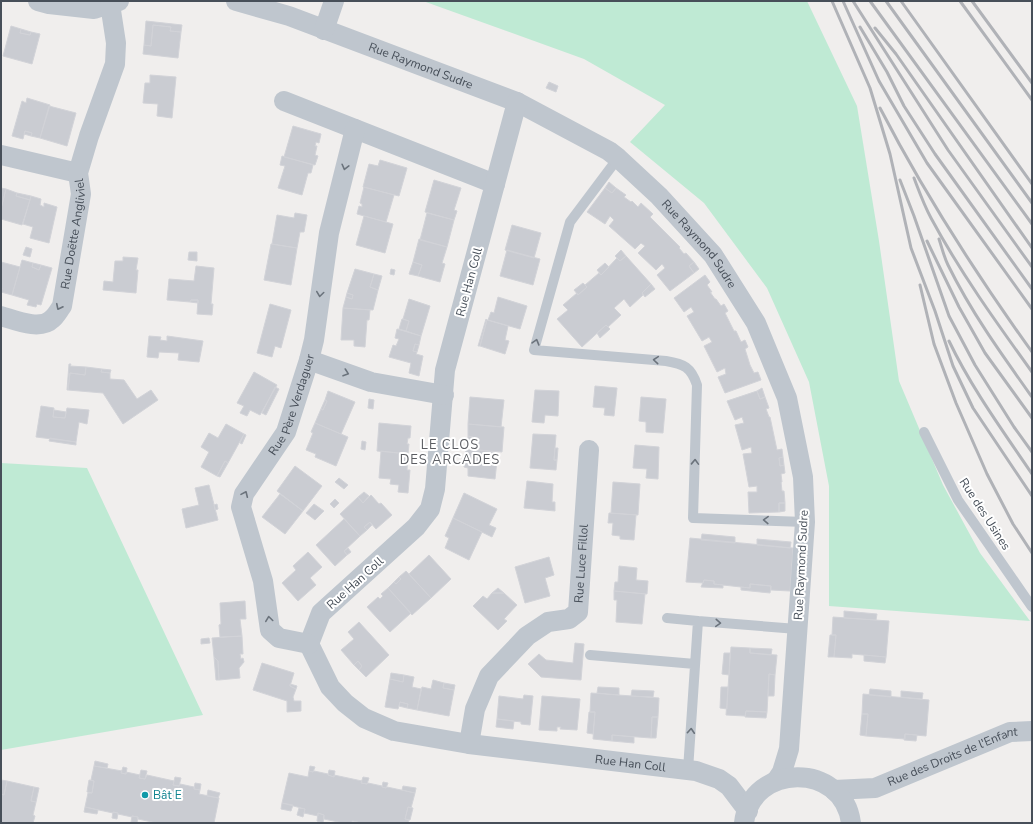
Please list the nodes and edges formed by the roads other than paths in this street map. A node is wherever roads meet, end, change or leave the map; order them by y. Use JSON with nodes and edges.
{"nodes":[{"id":1,"x":38,"y":1,"type":"edge"},
{"id":2,"x":236,"y":1,"type":"edge"},
{"id":3,"x":334,"y":1,"type":"edge"},
{"id":4,"x":115,"y":2,"type":"edge"},
{"id":5,"x":324,"y":30,"type":"junction"},
{"id":6,"x":284,"y":101,"type":"dead end"},
{"id":7,"x":517,"y":102,"type":"junction"},
{"id":8,"x":355,"y":129,"type":"junction"},
{"id":9,"x":1,"y":155,"type":"edge"},
{"id":10,"x":618,"y":158,"type":"junction"},
{"id":11,"x":78,"y":173,"type":"junction"},
{"id":12,"x":495,"y":184,"type":"junction"},
{"id":13,"x":1,"y":316,"type":"edge"},
{"id":14,"x":309,"y":360,"type":"junction"},
{"id":15,"x":444,"y":395,"type":"junction"},
{"id":16,"x":924,"y":432,"type":"dead end"},
{"id":17,"x":589,"y":450,"type":"dead end"},
{"id":18,"x":805,"y":522,"type":"junction"},
{"id":19,"x":1032,"y":606,"type":"edge"},
{"id":20,"x":667,"y":618,"type":"dead end"},
{"id":21,"x":698,"y":621,"type":"junction"},
{"id":22,"x":797,"y":629,"type":"junction"},
{"id":23,"x":309,"y":644,"type":"junction"},
{"id":24,"x":590,"y":655,"type":"dead end"},
{"id":25,"x":695,"y":664,"type":"junction"},
{"id":26,"x":1032,"y":730,"type":"edge"},
{"id":27,"x":469,"y":744,"type":"junction"},
{"id":28,"x":789,"y":749,"type":"junction"},
{"id":29,"x":688,"y":770,"type":"junction"},
{"id":30,"x":806,"y":777,"type":"junction"},
{"id":31,"x":769,"y":785,"type":"junction"},
{"id":32,"x":729,"y":786,"type":"junction"},
{"id":33,"x":875,"y":788,"type":"junction"},
{"id":34,"x":834,"y":790,"type":"junction"},
{"id":35,"x":746,"y":817,"type":"edge"},
{"id":36,"x":850,"y":819,"type":"edge"}],
"edges":[{"from":1,"to":4,"type":"street"},
{"from":2,"to":5,"type":"street","name":"Rue Raymond Sudre"},
{"from":3,"to":5,"type":"street"},
{"from":4,"to":11,"type":"street","name":"Rue Doëtte Angliviel"},
{"from":5,"to":7,"type":"street","name":"Rue Raymond Sudre"},
{"from":6,"to":8,"type":"street"},
{"from":7,"to":10,"type":"street","name":"Rue Raymond Sudre"},
{"from":7,"to":12,"type":"street","name":"Rue Han Coll"},
{"from":8,"to":12,"type":"street"},
{"from":8,"to":14,"type":"street","name":"Rue Père Verdaguer","one_way":true},
{"from":9,"to":11,"type":"street"},
{"from":10,"to":18,"type":"street","name":"Rue Raymond Sudre"},
{"from":18,"to":10,"type":"lane","one_way":true},
{"from":11,"to":13,"type":"street","name":"Rue Doëtte Angliviel","one_way":true},
{"from":12,"to":15,"type":"street","name":"Rue Han Coll"},
{"from":14,"to":15,"type":"street","one_way":true},
{"from":23,"to":14,"type":"street","name":"Rue Père Verdaguer","one_way":true},
{"from":15,"to":23,"type":"street","name":"Rue Han Coll"},
{"from":16,"to":19,"type":"lane","name":"Rue des Usines"},
{"from":17,"to":27,"type":"street","name":"Rue Luce Fillol"},
{"from":18,"to":22,"type":"street","name":"Rue Raymond Sudre"},
{"from":20,"to":21,"type":"lane"},
{"from":21,"to":22,"type":"lane","one_way":true},
{"from":21,"to":25,"type":"lane"},
{"from":22,"to":28,"type":"street","name":"Rue Raymond Sudre"},
{"from":23,"to":27,"type":"street","name":"Rue Han Coll"},
{"from":24,"to":25,"type":"lane"},
{"from":29,"to":25,"type":"lane","one_way":true},
{"from":26,"to":33,"type":"street","name":"Rue des Droits de l'Enfant"},
{"from":27,"to":29,"type":"street","name":"Rue Han Coll"},
{"from":28,"to":30,"type":"street"},
{"from":28,"to":31,"type":"street","name":"Rue Raymond Sudre"},
{"from":29,"to":32,"type":"street","name":"Rue Han Coll"},
{"from":30,"to":31,"type":"street","name":"Rue Han Coll"},
{"from":30,"to":34,"type":"street"},
{"from":31,"to":32,"type":"street","name":"Rue Han Coll"},
{"from":31,"to":35,"type":"street","name":"Rue Raymond Sudre"},
{"from":32,"to":35,"type":"street","name":"Rue Han Coll"},
{"from":33,"to":34,"type":"street","name":"Rue des Droits de l'Enfant"},
{"from":33,"to":36,"type":"street","name":"Rue des Droits de l'Enfant"},
{"from":34,"to":36,"type":"street"}]}
